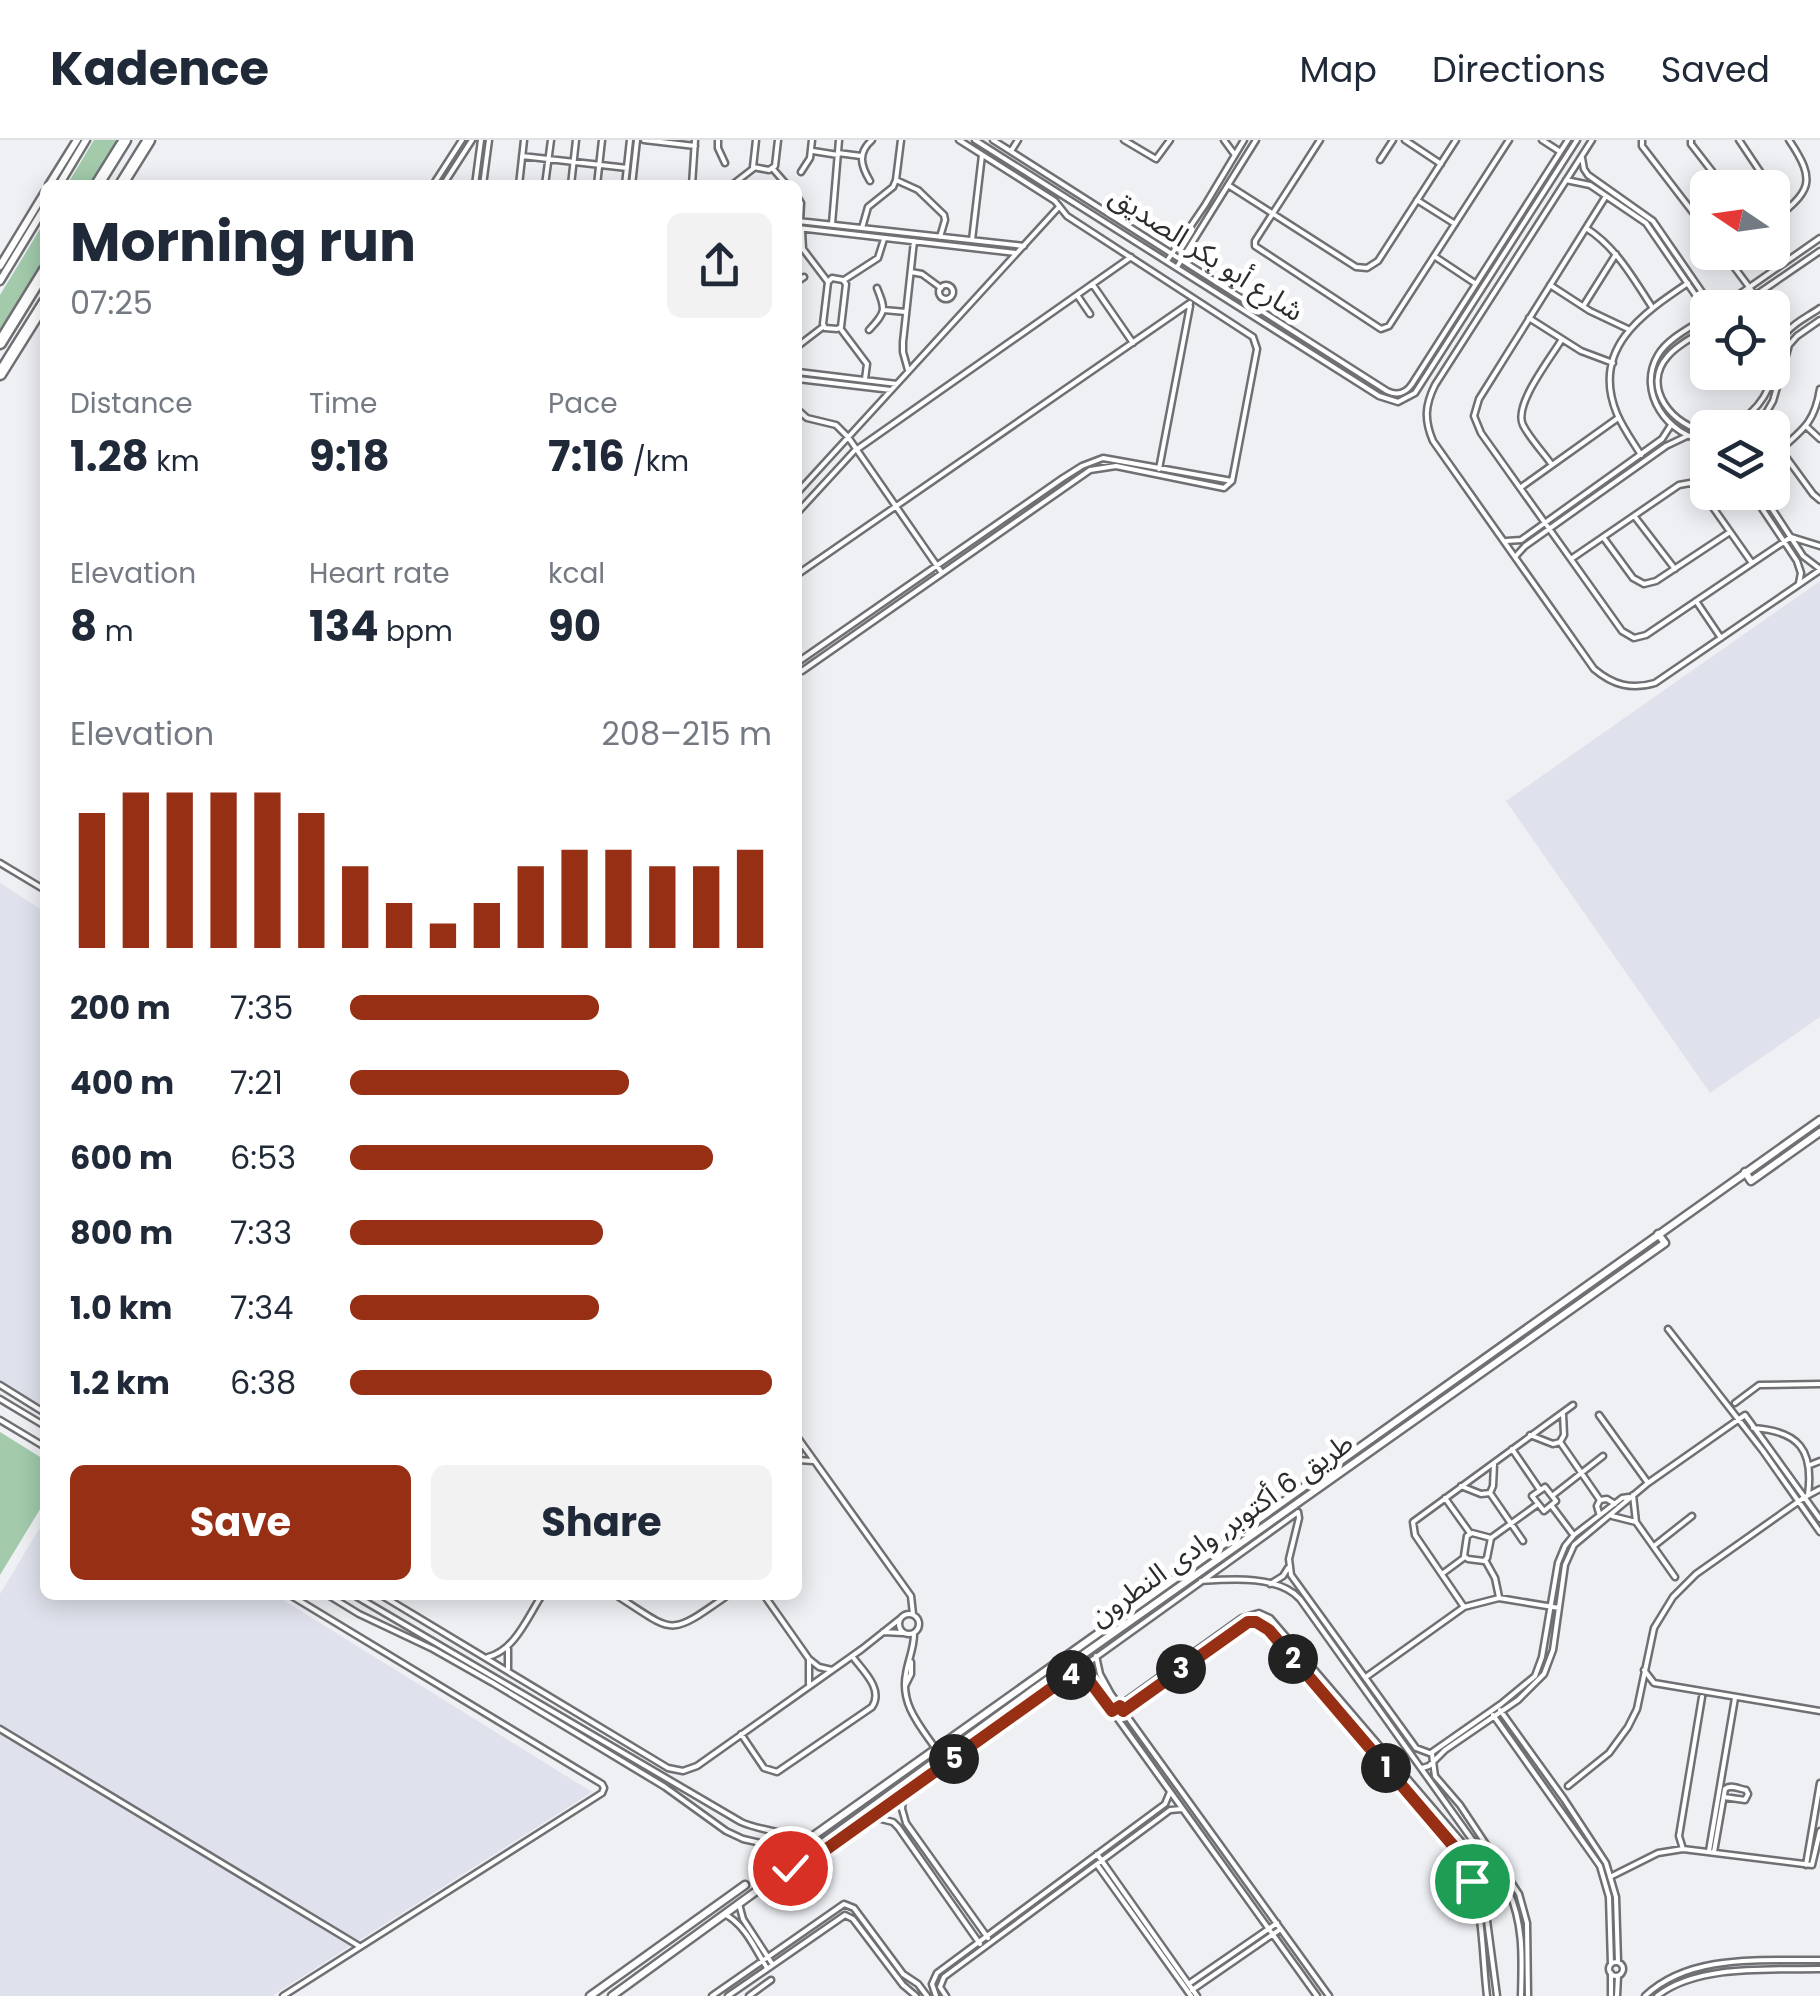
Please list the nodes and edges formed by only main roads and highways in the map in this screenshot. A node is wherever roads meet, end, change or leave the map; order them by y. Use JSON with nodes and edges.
{"nodes":[{"id":1,"x":125,"y":140,"type":"edge"},
{"id":2,"x":149,"y":140,"type":"edge"},
{"id":3,"x":100,"y":180,"type":"edge"},
{"id":4,"x":125,"y":180,"type":"edge"},
{"id":5,"x":40,"y":278,"type":"edge"},
{"id":6,"x":40,"y":310,"type":"edge"},
{"id":7,"x":0,"y":343,"type":"edge"},
{"id":8,"x":0,"y":374,"type":"edge"}],
"edges":[{"from":1,"to":3,"type":"highway"},
{"from":2,"to":4,"type":"highway"},
{"from":5,"to":7,"type":"highway"},
{"from":6,"to":8,"type":"highway"}]}
